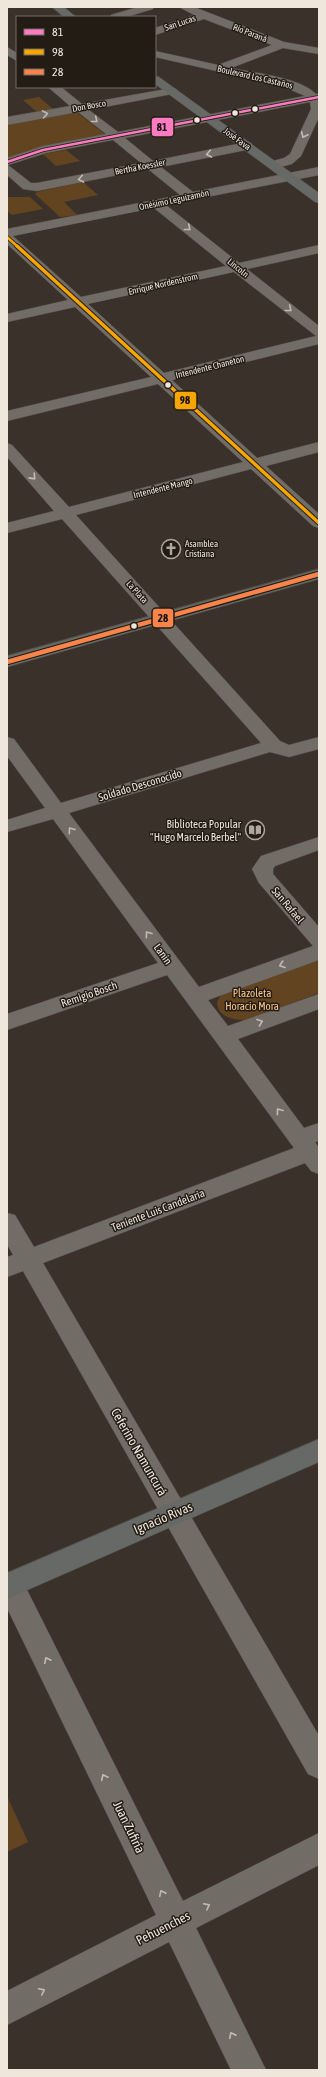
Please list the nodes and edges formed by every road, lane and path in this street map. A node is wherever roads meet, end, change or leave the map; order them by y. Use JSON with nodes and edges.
{"nodes":[{"id":1,"x":58,"y":7,"type":"edge"},
{"id":2,"x":149,"y":7,"type":"edge"},
{"id":3,"x":184,"y":7,"type":"edge"},
{"id":4,"x":204,"y":15,"type":"junction"},
{"id":5,"x":70,"y":16,"type":"edge"},
{"id":6,"x":118,"y":16,"type":"edge"},
{"id":7,"x":156,"y":32,"type":"edge"},
{"id":8,"x":282,"y":45,"type":"junction"},
{"id":9,"x":156,"y":48,"type":"edge"},
{"id":10,"x":7,"y":50,"type":"edge"},
{"id":11,"x":319,"y":51,"type":"edge"},
{"id":12,"x":156,"y":54,"type":"edge"},
{"id":13,"x":16,"y":57,"type":"edge"},
{"id":14,"x":230,"y":63,"type":"junction"},
{"id":15,"x":219,"y":68,"type":"junction"},
{"id":16,"x":156,"y":79,"type":"edge"},
{"id":17,"x":55,"y":88,"type":"edge"},
{"id":18,"x":172,"y":91,"type":"junction"},
{"id":19,"x":317,"y":94,"type":"edge"},
{"id":20,"x":79,"y":108,"type":"junction"},
{"id":21,"x":209,"y":118,"type":"junction"},
{"id":22,"x":7,"y":121,"type":"edge"},
{"id":23,"x":115,"y":136,"type":"junction"},
{"id":24,"x":247,"y":146,"type":"junction"},
{"id":25,"x":296,"y":154,"type":"junction"},
{"id":26,"x":7,"y":162,"type":"edge"},
{"id":27,"x":151,"y":165,"type":"junction"},
{"id":28,"x":275,"y":166,"type":"junction"},
{"id":29,"x":319,"y":167,"type":"edge"},
{"id":30,"x":7,"y":169,"type":"edge"},
{"id":31,"x":319,"y":171,"type":"edge"},
{"id":32,"x":288,"y":176,"type":"junction"},
{"id":33,"x":191,"y":197,"type":"junction"},
{"id":34,"x":319,"y":199,"type":"edge"},
{"id":35,"x":157,"y":204,"type":"junction"},
{"id":36,"x":60,"y":224,"type":"junction"},
{"id":37,"x":7,"y":233,"type":"edge"},
{"id":38,"x":7,"y":237,"type":"edge"},
{"id":39,"x":319,"y":249,"type":"edge"},
{"id":40,"x":237,"y":267,"type":"junction"},
{"id":41,"x":78,"y":302,"type":"junction"},
{"id":42,"x":7,"y":318,"type":"edge"},
{"id":43,"x":319,"y":333,"type":"edge"},
{"id":44,"x":319,"y":340,"type":"edge"},
{"id":45,"x":161,"y":378,"type":"junction"},
{"id":46,"x":7,"y":416,"type":"edge"},
{"id":47,"x":319,"y":447,"type":"edge"},
{"id":48,"x":7,"y":448,"type":"edge"},
{"id":49,"x":254,"y":464,"type":"junction"},
{"id":50,"x":66,"y":513,"type":"junction"},
{"id":51,"x":319,"y":523,"type":"edge"},
{"id":52,"x":7,"y":528,"type":"edge"},
{"id":53,"x":319,"y":574,"type":"edge"},
{"id":54,"x":161,"y":619,"type":"junction"},
{"id":55,"x":7,"y":662,"type":"edge"},
{"id":56,"x":7,"y":743,"type":"edge"},
{"id":57,"x":319,"y":743,"type":"edge"},
{"id":58,"x":279,"y":748,"type":"junction"},
{"id":59,"x":57,"y":810,"type":"junction"},
{"id":60,"x":7,"y":826,"type":"edge"},
{"id":61,"x":319,"y":844,"type":"edge"},
{"id":62,"x":319,"y":941,"type":"edge"},
{"id":63,"x":319,"y":952,"type":"edge"},
{"id":64,"x":171,"y":966,"type":"junction"},
{"id":65,"x":194,"y":997,"type":"junction"},
{"id":66,"x":319,"y":1000,"type":"edge"},
{"id":67,"x":7,"y":1022,"type":"edge"},
{"id":68,"x":223,"y":1036,"type":"junction"},
{"id":69,"x":312,"y":1147,"type":"edge"},
{"id":70,"x":7,"y":1222,"type":"edge"},
{"id":71,"x":18,"y":1263,"type":"edge"},
{"id":72,"x":319,"y":1450,"type":"edge"},
{"id":73,"x":174,"y":1513,"type":"junction"},
{"id":74,"x":8,"y":1585,"type":"edge"},
{"id":75,"x":319,"y":1764,"type":"edge"},
{"id":76,"x":319,"y":1848,"type":"edge"},
{"id":77,"x":176,"y":1922,"type":"junction"},
{"id":78,"x":7,"y":2009,"type":"edge"},
{"id":79,"x":249,"y":2070,"type":"edge"}],
"edges":[{"from":1,"to":5,"type":"main road"},
{"from":2,"to":6,"type":"street"},
{"from":3,"to":4,"type":"street","name":"Río Paraná"},
{"from":4,"to":7,"type":"street","name":"San Lucas"},
{"from":4,"to":8,"type":"street","name":"Río Paraná"},
{"from":8,"to":11,"type":"street","name":"Río Paraná"},
{"from":8,"to":14,"type":"street"},
{"from":9,"to":14,"type":"street","name":"Boulevard Los Castaños"},
{"from":10,"to":13,"type":"street"},
{"from":12,"to":15,"type":"street","name":"Boulevard Los Castaños"},
{"from":14,"to":15,"type":"street"},
{"from":14,"to":19,"type":"street","name":"Boulevard Los Castaños"},
{"from":15,"to":19,"type":"street","name":"Boulevard Los Castaños"},
{"from":16,"to":18,"type":"main road","name":"José Fava"},
{"from":17,"to":20,"type":"street"},
{"from":18,"to":20,"type":"street","name":"Don Bosco"},
{"from":18,"to":21,"type":"main road","name":"José Fava"},
{"from":19,"to":21,"type":"street"},
{"from":19,"to":25,"type":"street","one_way":true},
{"from":22,"to":20,"type":"street","name":"Don Bosco","one_way":true},
{"from":20,"to":23,"type":"street","one_way":true},
{"from":21,"to":23,"type":"street"},
{"from":21,"to":24,"type":"main road","name":"José Fava"},
{"from":23,"to":26,"type":"street"},
{"from":23,"to":27,"type":"street"},
{"from":24,"to":27,"type":"street","name":"Bertha Koessler","one_way":true},
{"from":24,"to":28,"type":"main road","name":"José Fava"},
{"from":25,"to":28,"type":"street"},
{"from":25,"to":28,"type":"street"},
{"from":27,"to":30,"type":"street","name":"Bertha Koessler","one_way":true},
{"from":27,"to":33,"type":"street"},
{"from":28,"to":32,"type":"main road","name":"José Fava"},
{"from":29,"to":32,"type":"street","name":"Onésimo Leguizamón"},
{"from":31,"to":32,"type":"street","name":"Onésimo Leguizamón"},
{"from":32,"to":33,"type":"street","name":"Onésimo Leguizamón"},
{"from":32,"to":34,"type":"main road","name":"José Fava"},
{"from":33,"to":35,"type":"street","name":"Onésimo Leguizamón"},
{"from":35,"to":36,"type":"street","name":"Onésimo Leguizamón"},
{"from":35,"to":40,"type":"street","name":"Lincoln","one_way":true},
{"from":36,"to":37,"type":"street","name":"Onésimo Leguizamón"},
{"from":36,"to":38,"type":"street","name":"Onésimo Leguizamón"},
{"from":38,"to":41,"type":"street"},
{"from":39,"to":40,"type":"street","name":"Enrique Nordenstrom"},
{"from":40,"to":41,"type":"street","name":"Enrique Nordenstrom"},
{"from":40,"to":43,"type":"street","name":"Lincoln","one_way":true},
{"from":41,"to":42,"type":"street","name":"Enrique Nordenstrom"},
{"from":41,"to":45,"type":"street"},
{"from":44,"to":45,"type":"street","name":"Intendente Chaneton"},
{"from":45,"to":46,"type":"street","name":"Intendente Chaneton"},
{"from":45,"to":49,"type":"street"},
{"from":47,"to":49,"type":"street","name":"Intendente Mango"},
{"from":48,"to":50,"type":"street","name":"La Plata","one_way":true},
{"from":49,"to":50,"type":"street","name":"Intendente Mango"},
{"from":49,"to":51,"type":"street"},
{"from":50,"to":52,"type":"street","name":"Intendente Mango"},
{"from":50,"to":54,"type":"street","name":"La Plata"},
{"from":53,"to":54,"type":"main road"},
{"from":54,"to":55,"type":"main road"},
{"from":54,"to":58,"type":"street","name":"La Plata"},
{"from":56,"to":59,"type":"street","name":"Lanín"},
{"from":57,"to":58,"type":"street","name":"Soldado Desconocido"},
{"from":58,"to":59,"type":"street","name":"Soldado Desconocido"},
{"from":59,"to":60,"type":"street","name":"Soldado Desconocido"},
{"from":64,"to":59,"type":"street","name":"Lanín","one_way":true},
{"from":61,"to":62,"type":"street","name":"San Rafael"},
{"from":63,"to":65,"type":"street","one_way":true},
{"from":64,"to":65,"type":"street","name":"Lanín"},
{"from":64,"to":67,"type":"street","name":"Remigio Bosch"},
{"from":65,"to":68,"type":"street","name":"Lanín"},
{"from":68,"to":66,"type":"street","one_way":true},
{"from":69,"to":68,"type":"street","name":"Lanín","one_way":true},
{"from":69,"to":71,"type":"street","name":"Teniente Luis Candelaria"},
{"from":70,"to":71,"type":"street","name":"Ceferino Namuncurá"},
{"from":71,"to":73,"type":"street","name":"Ceferino Namuncurá"},
{"from":72,"to":73,"type":"main road","name":"Ignacio Rivas"},
{"from":73,"to":74,"type":"main road","name":"Ignacio Rivas"},
{"from":73,"to":75,"type":"street","name":"Ceferino Namuncurá"},
{"from":77,"to":74,"type":"street","name":"Juan Zufiría","one_way":true},
{"from":77,"to":76,"type":"street","name":"Pehuenches","one_way":true},
{"from":78,"to":77,"type":"street","name":"Pehuenches","one_way":true},
{"from":79,"to":77,"type":"street","name":"Juan Zufiría","one_way":true}]}
